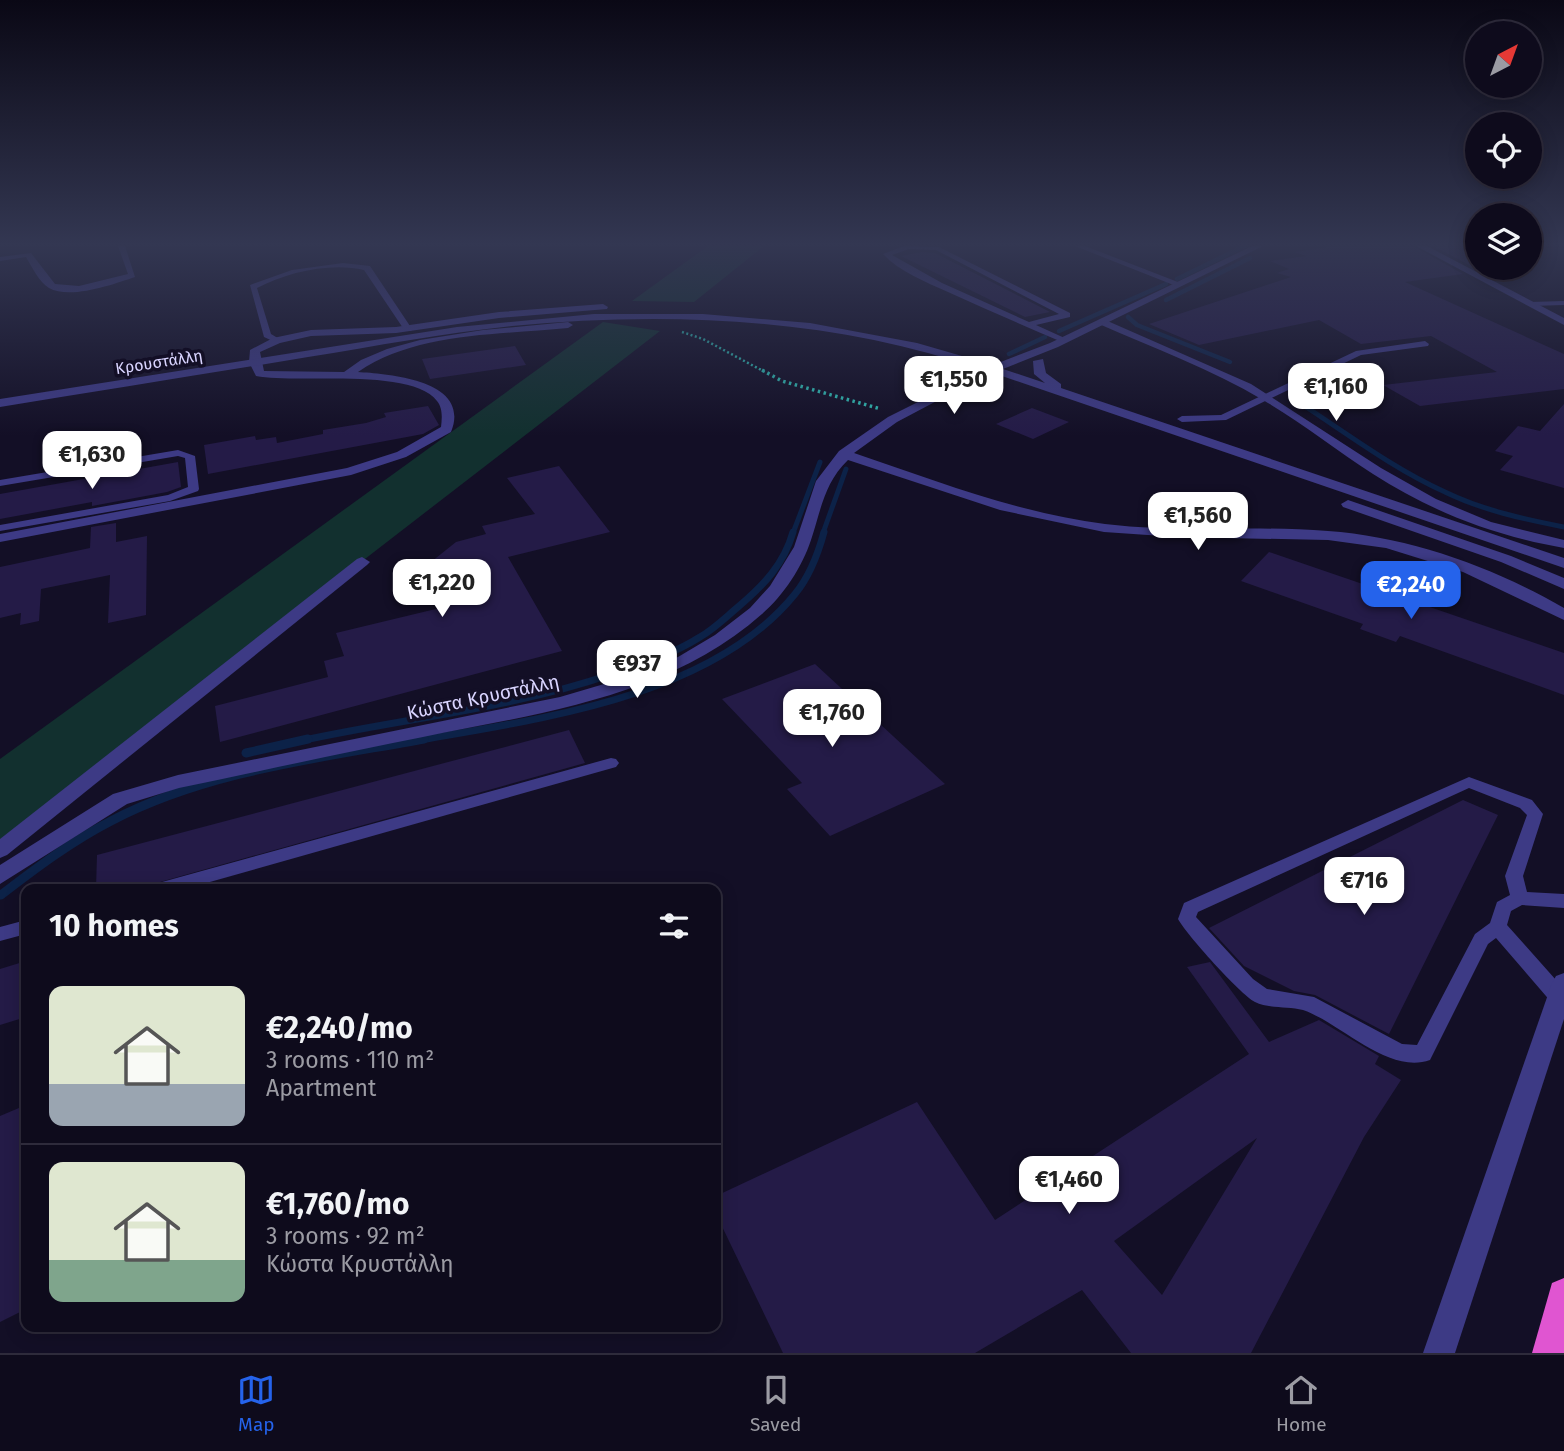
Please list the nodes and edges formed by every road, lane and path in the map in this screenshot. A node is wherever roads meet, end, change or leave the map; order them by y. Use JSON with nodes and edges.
{"nodes":[{"id":1,"x":260,"y":309,"type":"edge"},
{"id":2,"x":395,"y":309,"type":"edge"},
{"id":3,"x":578,"y":309,"type":"edge"},
{"id":4,"x":995,"y":309,"type":"edge"},
{"id":5,"x":1056,"y":309,"type":"edge"},
{"id":6,"x":1129,"y":309,"type":"edge"},
{"id":7,"x":1540,"y":309,"type":"edge"},
{"id":8,"x":1103,"y":322,"type":"junction"},
{"id":9,"x":1564,"y":322,"type":"edge"},
{"id":10,"x":785,"y":323,"type":"junction"},
{"id":11,"x":1029,"y":324,"type":"junction"},
{"id":12,"x":568,"y":325,"type":"dead end"},
{"id":13,"x":408,"y":329,"type":"junction"},
{"id":14,"x":671,"y":330,"type":"dead end"},
{"id":15,"x":277,"y":340,"type":"junction"},
{"id":16,"x":1060,"y":343,"type":"junction"},
{"id":17,"x":1425,"y":344,"type":"dead end"},
{"id":18,"x":281,"y":358,"type":"junction"},
{"id":19,"x":1039,"y":361,"type":"junction"},
{"id":20,"x":257,"y":368,"type":"junction"},
{"id":21,"x":1009,"y":374,"type":"junction"},
{"id":22,"x":978,"y":375,"type":"junction"},
{"id":23,"x":994,"y":375,"type":"junction"},
{"id":24,"x":286,"y":376,"type":"junction"},
{"id":25,"x":345,"y":376,"type":"junction"},
{"id":26,"x":1268,"y":398,"type":"junction"},
{"id":27,"x":0,"y":403,"type":"edge"},
{"id":28,"x":1102,"y":407,"type":"junction"},
{"id":29,"x":899,"y":418,"type":"junction"},
{"id":30,"x":1182,"y":419,"type":"dead end"},
{"id":31,"x":844,"y":454,"type":"junction"},
{"id":32,"x":0,"y":483,"type":"edge"},
{"id":33,"x":0,"y":528,"type":"edge"},
{"id":34,"x":0,"y":538,"type":"edge"},
{"id":35,"x":1564,"y":544,"type":"edge"},
{"id":36,"x":362,"y":562,"type":"dead end"},
{"id":37,"x":1564,"y":563,"type":"edge"},
{"id":38,"x":1564,"y":584,"type":"edge"},
{"id":39,"x":1564,"y":615,"type":"edge"},
{"id":40,"x":611,"y":763,"type":"dead end"},
{"id":41,"x":0,"y":850,"type":"edge"},
{"id":42,"x":0,"y":876,"type":"edge"},
{"id":43,"x":180,"y":884,"type":"edge"},
{"id":44,"x":1520,"y":898,"type":"junction"},
{"id":45,"x":1564,"y":901,"type":"edge"},
{"id":46,"x":1498,"y":927,"type":"junction"},
{"id":47,"x":21,"y":928,"type":"edge"},
{"id":48,"x":0,"y":934,"type":"edge"},
{"id":49,"x":1562,"y":990,"type":"edge"},
{"id":50,"x":1564,"y":1295,"type":"edge"},
{"id":51,"x":1439,"y":1353,"type":"edge"},
{"id":52,"x":1549,"y":1353,"type":"edge"}],
"edges":[{"from":1,"to":15,"type":"lane"},
{"from":2,"to":13,"type":"lane"},
{"from":3,"to":13,"type":"street"},
{"from":4,"to":11,"type":"lane"},
{"from":5,"to":11,"type":"lane"},
{"from":6,"to":8,"type":"street","name":"Κώστα Κρυστάλλη"},
{"from":7,"to":9,"type":"street"},
{"from":8,"to":16,"type":"street","name":"Κώστα Κρυστάλλη"},
{"from":8,"to":26,"type":"street"},
{"from":10,"to":18,"type":"street"},
{"from":10,"to":22,"type":"street"},
{"from":10,"to":23,"type":"street"},
{"from":11,"to":16,"type":"lane"},
{"from":12,"to":25,"type":"street"},
{"from":13,"to":15,"type":"street"},
{"from":14,"to":29,"type":"path"},
{"from":15,"to":18,"type":"street"},
{"from":15,"to":20,"type":"street"},
{"from":16,"to":19,"type":"street","name":"Κώστα Κρυστάλλη"},
{"from":16,"to":23,"type":"street","name":"Κώστα Κρυστάλλη"},
{"from":17,"to":26,"type":"lane"},
{"from":18,"to":20,"type":"street"},
{"from":18,"to":24,"type":"street"},
{"from":19,"to":21,"type":"street","name":"Κώστα Κρυστάλλη"},
{"from":19,"to":28,"type":"street"},
{"from":20,"to":24,"type":"street"},
{"from":20,"to":27,"type":"street","name":"Κρουστάλλη"},
{"from":21,"to":23,"type":"street","name":"Κώστα Κρυστάλλη"},
{"from":21,"to":28,"type":"street"},
{"from":22,"to":23,"type":"street"},
{"from":22,"to":29,"type":"street","name":"Κώστα Κρυστάλλη"},
{"from":23,"to":29,"type":"street","name":"Κώστα Κρυστάλλη"},
{"from":23,"to":38,"type":"street"},
{"from":24,"to":25,"type":"street"},
{"from":25,"to":34,"type":"street"},
{"from":26,"to":30,"type":"lane"},
{"from":26,"to":35,"type":"street"},
{"from":28,"to":37,"type":"street"},
{"from":29,"to":31,"type":"street","name":"Κώστα Κρυστάλλη"},
{"from":31,"to":39,"type":"street"},
{"from":31,"to":42,"type":"street","name":"Κώστα Κρυστάλλη"},
{"from":32,"to":33,"type":"lane"},
{"from":36,"to":41,"type":"street"},
{"from":40,"to":43,"type":"lane"},
{"from":44,"to":45,"type":"lane"},
{"from":44,"to":46,"type":"lane"},
{"from":44,"to":46,"type":"lane"},
{"from":46,"to":49,"type":"lane"},
{"from":47,"to":48,"type":"lane"},
{"from":49,"to":51,"type":"street"},
{"from":50,"to":52,"type":"highway"}]}
